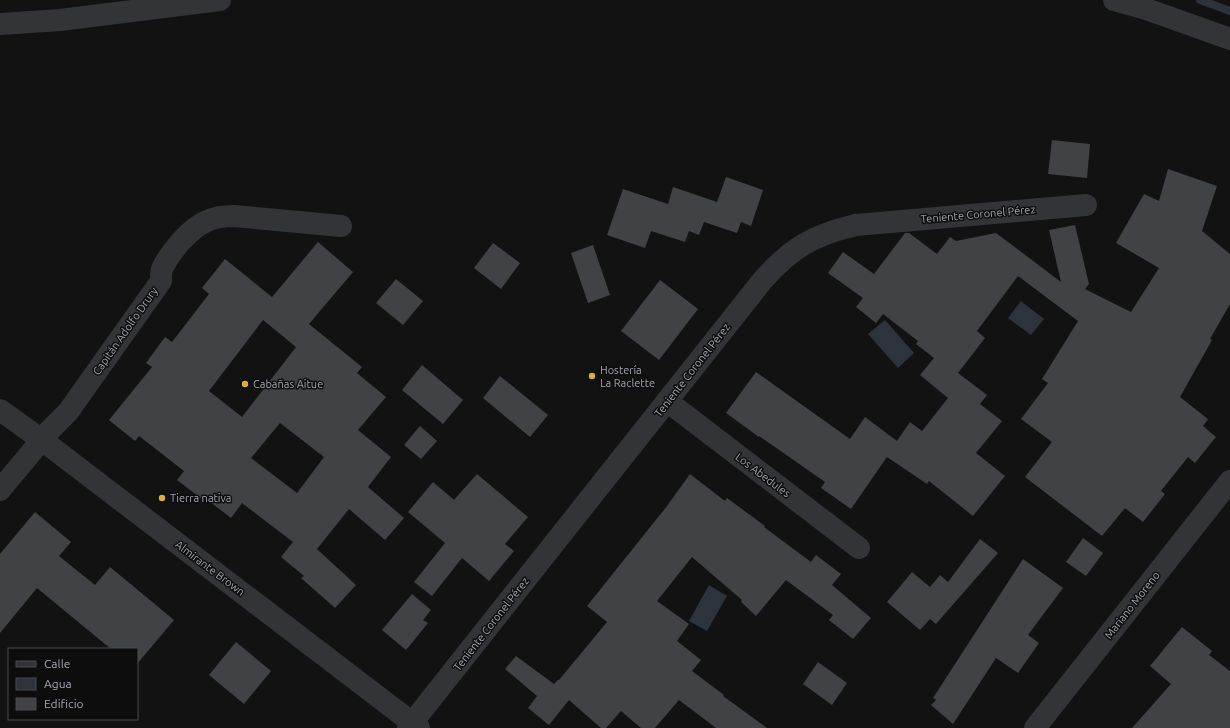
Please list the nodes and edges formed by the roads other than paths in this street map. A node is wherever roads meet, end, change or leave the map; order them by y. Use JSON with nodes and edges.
{"nodes":[{"id":1,"x":220,"y":0,"type":"edge"},
{"id":2,"x":1114,"y":0,"type":"edge"},
{"id":3,"x":0,"y":24,"type":"edge"},
{"id":4,"x":1230,"y":39,"type":"edge"},
{"id":5,"x":1086,"y":205,"type":"dead end"},
{"id":6,"x":341,"y":226,"type":"dead end"},
{"id":7,"x":667,"y":401,"type":"junction"},
{"id":8,"x":0,"y":410,"type":"edge"},
{"id":9,"x":42,"y":440,"type":"junction"},
{"id":10,"x":1230,"y":481,"type":"edge"},
{"id":11,"x":0,"y":490,"type":"edge"},
{"id":12,"x":860,"y":548,"type":"dead end"},
{"id":13,"x":413,"y":726,"type":"edge"},
{"id":14,"x":1035,"y":728,"type":"edge"}],
"edges":[{"from":1,"to":3,"type":"street"},
{"from":2,"to":4,"type":"street"},
{"from":5,"to":7,"type":"street","name":"Teniente Coronel Pérez"},
{"from":6,"to":9,"type":"street","name":"Capitán Adolfo Drury"},
{"from":7,"to":12,"type":"street","name":"Los Abedules"},
{"from":7,"to":13,"type":"street","name":"Teniente Coronel Pérez"},
{"from":8,"to":9,"type":"street","name":"Almirante Brown"},
{"from":9,"to":11,"type":"street","name":"Capitán Adolfo Drury"},
{"from":9,"to":13,"type":"street","name":"Almirante Brown"},
{"from":10,"to":14,"type":"street","name":"Mariano Moreno"}]}
